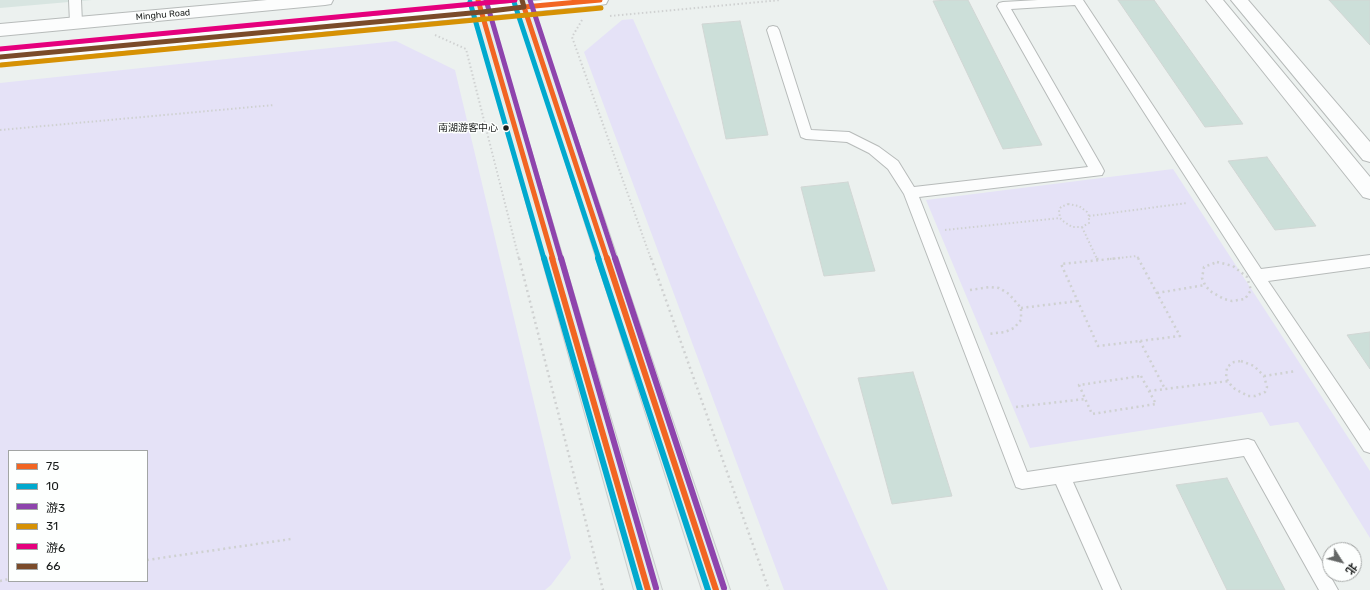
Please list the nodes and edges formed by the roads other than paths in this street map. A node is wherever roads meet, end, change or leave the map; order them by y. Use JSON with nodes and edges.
{"nodes":[{"id":1,"x":75,"y":0,"type":"edge"},
{"id":2,"x":325,"y":0,"type":"edge"},
{"id":3,"x":600,"y":0,"type":"edge"},
{"id":4,"x":1214,"y":0,"type":"edge"},
{"id":5,"x":1239,"y":0,"type":"edge"},
{"id":6,"x":523,"y":4,"type":"edge"},
{"id":7,"x":480,"y":6,"type":"edge"},
{"id":8,"x":76,"y":23,"type":"junction"},
{"id":9,"x":0,"y":30,"type":"edge"},
{"id":10,"x":773,"y":30,"type":"dead end"},
{"id":11,"x":0,"y":57,"type":"edge"},
{"id":12,"x":1370,"y":155,"type":"edge"},
{"id":13,"x":1370,"y":191,"type":"edge"},
{"id":14,"x":910,"y":193,"type":"junction"},
{"id":15,"x":1370,"y":261,"type":"edge"},
{"id":16,"x":1257,"y":276,"type":"junction"},
{"id":17,"x":1370,"y":445,"type":"edge"},
{"id":18,"x":1061,"y":475,"type":"junction"},
{"id":19,"x":648,"y":590,"type":"edge"},
{"id":20,"x":716,"y":590,"type":"edge"},
{"id":21,"x":1112,"y":590,"type":"edge"},
{"id":22,"x":1329,"y":590,"type":"edge"}],
"edges":[{"from":1,"to":8,"type":"lane"},
{"from":2,"to":8,"type":"main road","name":"Minghu Road"},
{"from":3,"to":6,"type":"main road"},
{"from":4,"to":13,"type":"main road"},
{"from":5,"to":12,"type":"main road"},
{"from":6,"to":7,"type":"main road"},
{"from":6,"to":20,"type":"main road"},
{"from":7,"to":11,"type":"main road"},
{"from":7,"to":19,"type":"main road"},
{"from":8,"to":9,"type":"main road","name":"Minghu Road"},
{"from":10,"to":14,"type":"lane"},
{"from":14,"to":16,"type":"lane"},
{"from":14,"to":18,"type":"lane"},
{"from":15,"to":16,"type":"lane"},
{"from":16,"to":17,"type":"lane"},
{"from":18,"to":21,"type":"lane"},
{"from":18,"to":22,"type":"lane"}]}
